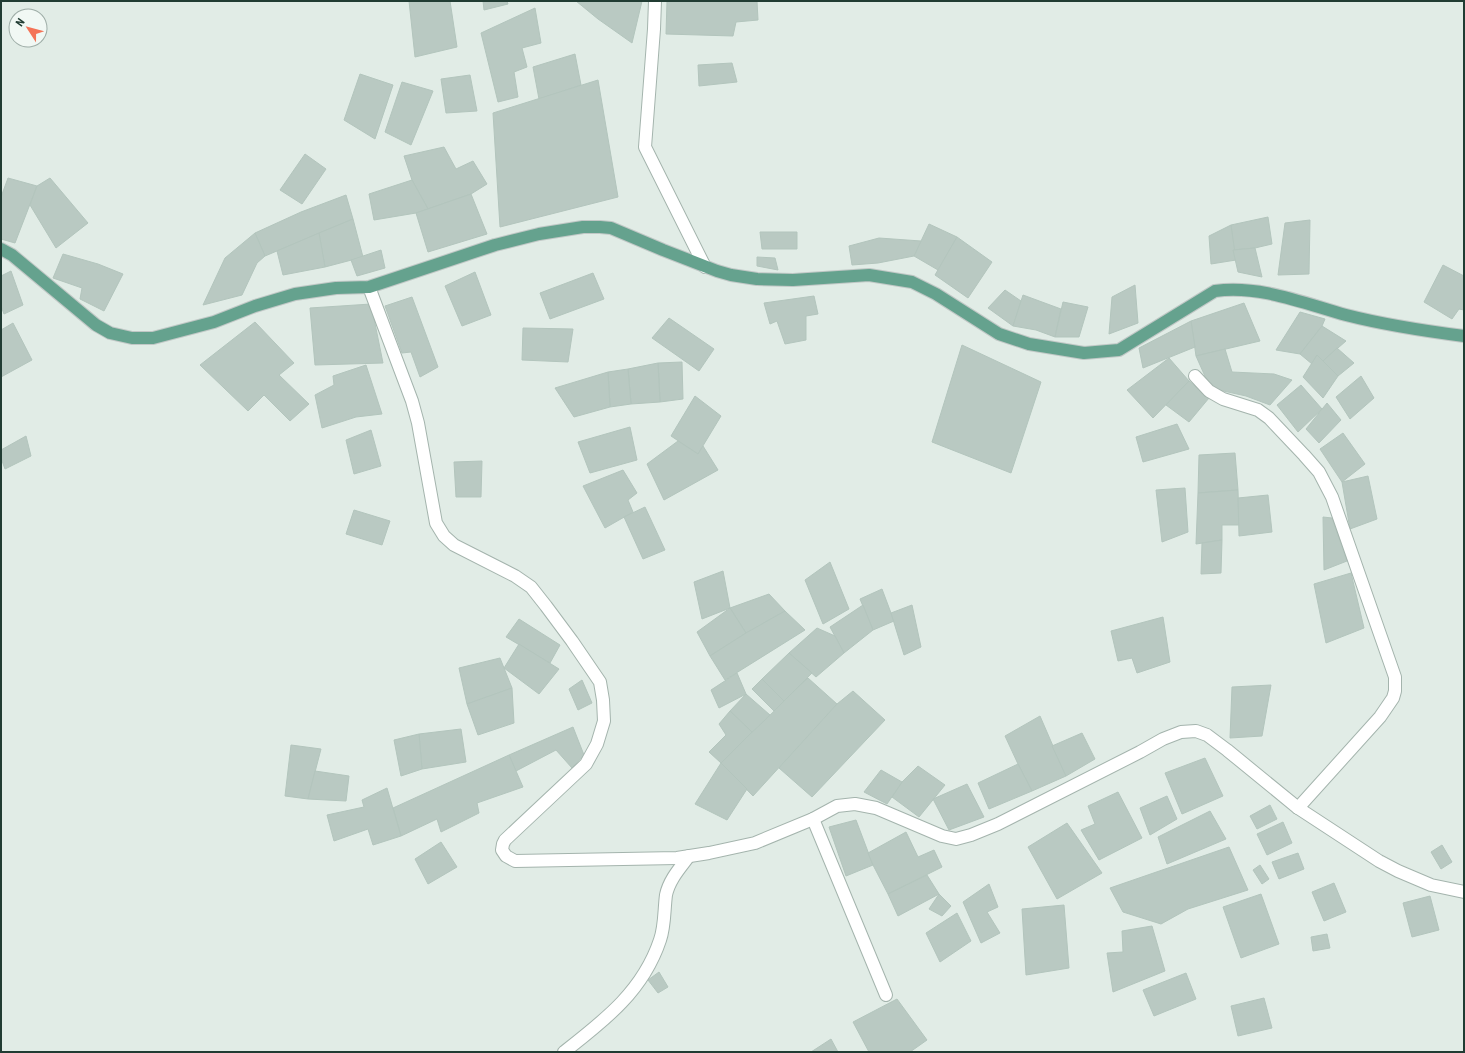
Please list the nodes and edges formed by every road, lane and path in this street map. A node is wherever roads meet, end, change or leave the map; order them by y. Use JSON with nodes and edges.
{"nodes":[{"id":1,"x":655,"y":1,"type":"edge"},
{"id":2,"x":1,"y":249,"type":"edge"},
{"id":3,"x":705,"y":266,"type":"junction"},
{"id":4,"x":369,"y":287,"type":"junction"},
{"id":5,"x":1464,"y":336,"type":"edge"},
{"id":6,"x":1195,"y":376,"type":"dead end"},
{"id":7,"x":1298,"y":808,"type":"junction"},
{"id":8,"x":813,"y":819,"type":"junction"},
{"id":9,"x":689,"y":856,"type":"junction"},
{"id":10,"x":1464,"y":892,"type":"edge"},
{"id":11,"x":886,"y":995,"type":"dead end"},
{"id":12,"x":564,"y":1052,"type":"edge"}],
"edges":[{"from":1,"to":3,"type":"street"},
{"from":2,"to":4,"type":"main road"},
{"from":3,"to":4,"type":"main road"},
{"from":3,"to":5,"type":"main road"},
{"from":4,"to":9,"type":"street"},
{"from":6,"to":7,"type":"street"},
{"from":7,"to":8,"type":"street"},
{"from":7,"to":10,"type":"street"},
{"from":8,"to":9,"type":"street"},
{"from":8,"to":11,"type":"street"},
{"from":9,"to":12,"type":"street"}]}
